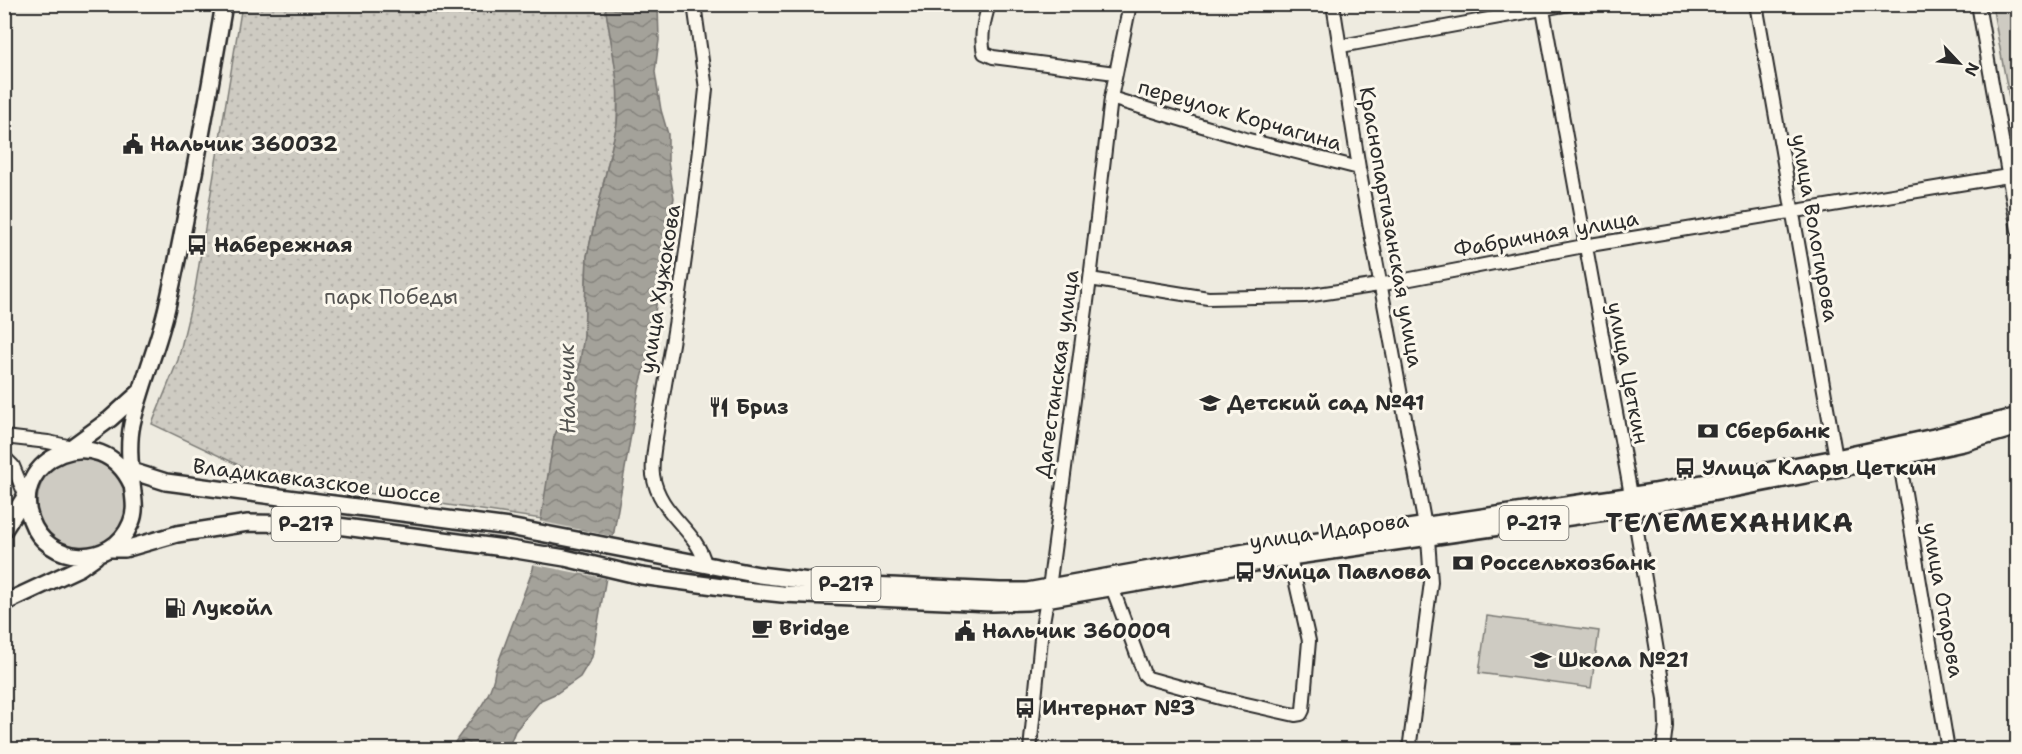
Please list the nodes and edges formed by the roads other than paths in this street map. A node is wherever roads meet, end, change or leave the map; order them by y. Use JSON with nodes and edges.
{"nodes":[{"id":1,"x":224,"y":4,"type":"edge"},
{"id":2,"x":694,"y":4,"type":"edge"},
{"id":3,"x":989,"y":4,"type":"edge"},
{"id":4,"x":1130,"y":4,"type":"edge"},
{"id":5,"x":1333,"y":4,"type":"edge"},
{"id":6,"x":1570,"y":4,"type":"edge"},
{"id":7,"x":1756,"y":4,"type":"edge"},
{"id":8,"x":1978,"y":4,"type":"edge"},
{"id":9,"x":1542,"y":7,"type":"edge"},
{"id":10,"x":1341,"y":46,"type":"junction"},
{"id":11,"x":1114,"y":73,"type":"junction"},
{"id":12,"x":1111,"y":98,"type":"junction"},
{"id":13,"x":1359,"y":168,"type":"junction"},
{"id":14,"x":2008,"y":176,"type":"junction"},
{"id":15,"x":1792,"y":211,"type":"junction"},
{"id":16,"x":2018,"y":230,"type":"edge"},
{"id":17,"x":1584,"y":246,"type":"junction"},
{"id":18,"x":1090,"y":279,"type":"junction"},
{"id":19,"x":1379,"y":285,"type":"junction"},
{"id":20,"x":140,"y":393,"type":"junction"},
{"id":21,"x":2018,"y":416,"type":"edge"},
{"id":22,"x":2018,"y":427,"type":"edge"},
{"id":23,"x":4,"y":437,"type":"edge"},
{"id":24,"x":73,"y":449,"type":"junction"},
{"id":25,"x":4,"y":456,"type":"edge"},
{"id":26,"x":1836,"y":458,"type":"junction"},
{"id":27,"x":1899,"y":458,"type":"junction"},
{"id":28,"x":128,"y":475,"type":"junction"},
{"id":29,"x":28,"y":497,"type":"junction"},
{"id":30,"x":1632,"y":502,"type":"junction"},
{"id":31,"x":4,"y":530,"type":"edge"},
{"id":32,"x":1426,"y":532,"type":"junction"},
{"id":33,"x":103,"y":552,"type":"junction"},
{"id":34,"x":645,"y":554,"type":"joint"},
{"id":35,"x":1290,"y":557,"type":"junction"},
{"id":36,"x":705,"y":564,"type":"junction"},
{"id":37,"x":641,"y":576,"type":"joint"},
{"id":38,"x":1112,"y":587,"type":"junction"},
{"id":39,"x":1048,"y":594,"type":"junction"},
{"id":40,"x":4,"y":603,"type":"edge"},
{"id":41,"x":1030,"y":750,"type":"edge"},
{"id":42,"x":1409,"y":750,"type":"edge"},
{"id":43,"x":1663,"y":750,"type":"edge"},
{"id":44,"x":1948,"y":750,"type":"edge"}],
"edges":[{"from":1,"to":20,"type":"main road"},
{"from":2,"to":36,"type":"street","name":"улица Хужокова"},
{"from":3,"to":11,"type":"street"},
{"from":4,"to":11,"type":"street","name":"Дагестанская улица"},
{"from":5,"to":10,"type":"street","name":"Краснопартизанская улица"},
{"from":6,"to":9,"type":"street"},
{"from":7,"to":15,"type":"street","name":"улица Вологирова"},
{"from":8,"to":14,"type":"street"},
{"from":9,"to":10,"type":"street"},
{"from":9,"to":17,"type":"street","name":"улица Цеткин"},
{"from":10,"to":13,"type":"street","name":"Краснопартизанская улица"},
{"from":11,"to":12,"type":"street","name":"Дагестанская улица"},
{"from":12,"to":13,"type":"street","name":"переулок Корчагина"},
{"from":12,"to":18,"type":"street","name":"Дагестанская улица"},
{"from":13,"to":19,"type":"street","name":"Краснопартизанская улица"},
{"from":14,"to":15,"type":"street","name":"Фабричная улица"},
{"from":14,"to":16,"type":"street"},
{"from":15,"to":17,"type":"street","name":"Фабричная улица"},
{"from":15,"to":26,"type":"street","name":"улица Вологирова"},
{"from":17,"to":19,"type":"street","name":"Фабричная улица"},
{"from":17,"to":30,"type":"street","name":"улица Цеткин"},
{"from":18,"to":19,"type":"street","name":"Фабричная улица"},
{"from":18,"to":39,"type":"street","name":"Дагестанская улица"},
{"from":19,"to":32,"type":"street","name":"Краснопартизанская улица"},
{"from":20,"to":24,"type":"main road"},
{"from":20,"to":28,"type":"main road"},
{"from":21,"to":26,"type":"main road","name":"улица Идарова","number":"Р-217"},
{"from":22,"to":27,"type":"main road","name":"улица Идарова","number":"Р-217"},
{"from":23,"to":24,"type":"street"},
{"from":24,"to":28,"type":"main road","number":"Р-217"},
{"from":24,"to":29,"type":"main road"},
{"from":25,"to":29,"type":"street"},
{"from":26,"to":30,"type":"main road","name":"улица Идарова","number":"Р-217"},
{"from":27,"to":30,"type":"main road","name":"улица Идарова","number":"Р-217"},
{"from":27,"to":44,"type":"street","name":"улица Отарова"},
{"from":28,"to":33,"type":"main road","number":"Р-217"},
{"from":28,"to":34,"type":"main road","name":"Владикавказское шоссе","number":"Р-217"},
{"from":29,"to":31,"type":"main road"},
{"from":29,"to":33,"type":"main road","number":"Р-217"},
{"from":30,"to":32,"type":"main road","name":"улица Идарова","number":"Р-217"},
{"from":30,"to":43,"type":"street","name":"улица Цеткин"},
{"from":32,"to":35,"type":"main road","name":"улица Идарова","number":"Р-217"},
{"from":32,"to":39,"type":"main road","name":"улица Идарова","number":"Р-217"},
{"from":32,"to":42,"type":"street","name":"Краснопартизанская улица"},
{"from":33,"to":37,"type":"main road","name":"Владикавказское шоссе","number":"Р-217"},
{"from":33,"to":40,"type":"main road","name":"Владикавказское шоссе","number":"Р-217"},
{"from":34,"to":36,"type":"main road","name":"улица Идарова","number":"Р-217"},
{"from":35,"to":38,"type":"main road","name":"улица Идарова","number":"Р-217"},
{"from":35,"to":38,"type":"street"},
{"from":36,"to":39,"type":"main road","name":"улица Идарова","number":"Р-217"},
{"from":37,"to":39,"type":"main road","name":"улица Идарова","number":"Р-217"},
{"from":38,"to":39,"type":"main road","name":"улица Идарова","number":"Р-217"},
{"from":39,"to":41,"type":"street","name":"Дагестанская улица"}]}
